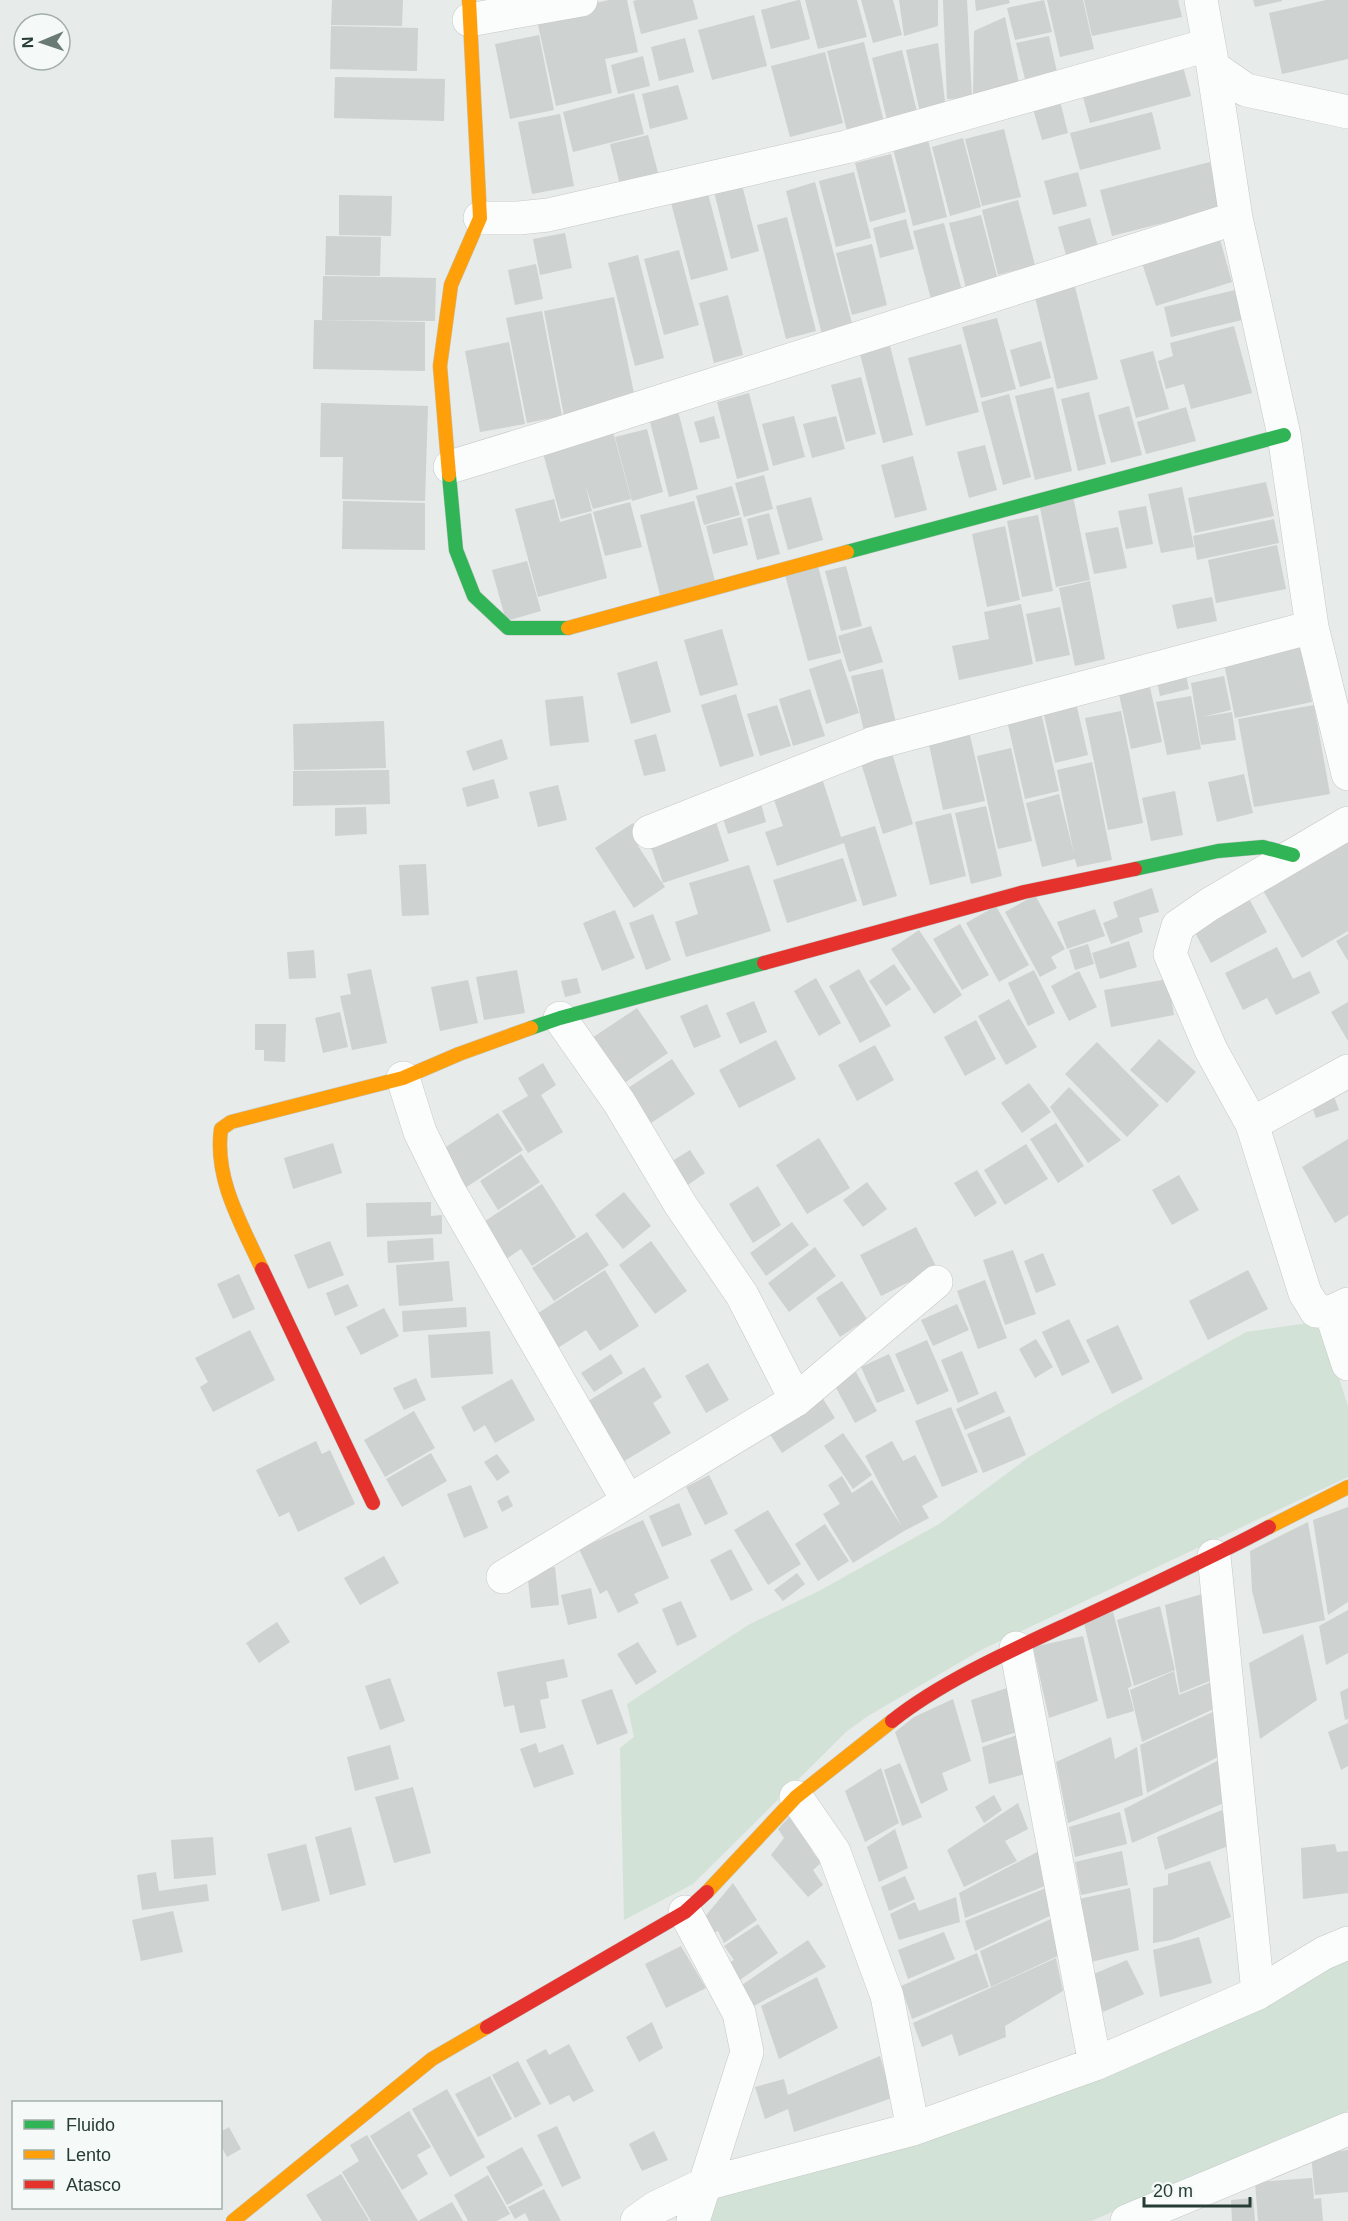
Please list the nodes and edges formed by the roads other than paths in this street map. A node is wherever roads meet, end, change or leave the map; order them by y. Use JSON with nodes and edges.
{"nodes":[{"id":1,"x":581,"y":0,"type":"edge"},
{"id":2,"x":1201,"y":0,"type":"edge"},
{"id":3,"x":469,"y":10,"type":"edge"},
{"id":4,"x":1211,"y":56,"type":"junction"},
{"id":5,"x":1348,"y":112,"type":"edge"},
{"id":6,"x":480,"y":218,"type":"junction"},
{"id":7,"x":1236,"y":218,"type":"junction"},
{"id":8,"x":1284,"y":435,"type":"junction"},
{"id":9,"x":450,"y":467,"type":"junction"},
{"id":10,"x":1312,"y":627,"type":"junction"},
{"id":11,"x":1348,"y":774,"type":"edge"},
{"id":12,"x":1348,"y":824,"type":"edge"},
{"id":13,"x":649,"y":832,"type":"dead end"},
{"id":14,"x":1293,"y":855,"type":"junction"},
{"id":15,"x":560,"y":1018,"type":"junction"},
{"id":16,"x":1348,"y":1071,"type":"edge"},
{"id":17,"x":403,"y":1078,"type":"junction"},
{"id":18,"x":1252,"y":1124,"type":"junction"},
{"id":19,"x":936,"y":1282,"type":"dead end"},
{"id":20,"x":1339,"y":1308,"type":"edge"},
{"id":21,"x":1348,"y":1364,"type":"edge"},
{"id":22,"x":796,"y":1400,"type":"junction"},
{"id":23,"x":1348,"y":1487,"type":"edge"},
{"id":24,"x":628,"y":1500,"type":"junction"},
{"id":25,"x":374,"y":1503,"type":"dead end"},
{"id":26,"x":1214,"y":1556,"type":"junction"},
{"id":27,"x":503,"y":1577,"type":"dead end"},
{"id":28,"x":1016,"y":1647,"type":"junction"},
{"id":29,"x":796,"y":1797,"type":"junction"},
{"id":30,"x":685,"y":1912,"type":"junction"},
{"id":31,"x":1348,"y":1943,"type":"edge"},
{"id":32,"x":1258,"y":1993,"type":"junction"},
{"id":33,"x":1095,"y":2064,"type":"junction"},
{"id":34,"x":913,"y":2129,"type":"junction"},
{"id":35,"x":1348,"y":2129,"type":"edge"},
{"id":36,"x":705,"y":2184,"type":"junction"},
{"id":37,"x":1168,"y":2213,"type":"edge"},
{"id":38,"x":233,"y":2221,"type":"edge"},
{"id":39,"x":637,"y":2221,"type":"edge"},
{"id":40,"x":693,"y":2221,"type":"edge"},
{"id":41,"x":1127,"y":2221,"type":"edge"}],
"edges":[{"from":1,"to":3,"type":"street"},
{"from":2,"to":4,"type":"street"},
{"from":3,"to":6,"type":"street"},
{"from":4,"to":5,"type":"street"},
{"from":4,"to":6,"type":"street"},
{"from":4,"to":7,"type":"street"},
{"from":6,"to":9,"type":"street"},
{"from":7,"to":8,"type":"street"},
{"from":7,"to":9,"type":"street"},
{"from":8,"to":9,"type":"street"},
{"from":8,"to":10,"type":"street"},
{"from":10,"to":11,"type":"street"},
{"from":10,"to":13,"type":"street"},
{"from":12,"to":14,"type":"street"},
{"from":14,"to":15,"type":"street"},
{"from":14,"to":18,"type":"street"},
{"from":15,"to":17,"type":"street"},
{"from":15,"to":22,"type":"street"},
{"from":16,"to":18,"type":"street"},
{"from":17,"to":24,"type":"street"},
{"from":17,"to":25,"type":"street"},
{"from":18,"to":20,"type":"street"},
{"from":19,"to":22,"type":"street"},
{"from":20,"to":21,"type":"street"},
{"from":22,"to":24,"type":"street"},
{"from":23,"to":26,"type":"street"},
{"from":24,"to":27,"type":"street"},
{"from":26,"to":28,"type":"street"},
{"from":26,"to":32,"type":"street"},
{"from":28,"to":29,"type":"street"},
{"from":28,"to":33,"type":"street"},
{"from":29,"to":30,"type":"street"},
{"from":29,"to":34,"type":"street"},
{"from":30,"to":36,"type":"street"},
{"from":30,"to":38,"type":"street"},
{"from":31,"to":32,"type":"street"},
{"from":32,"to":33,"type":"street"},
{"from":33,"to":34,"type":"street"},
{"from":34,"to":36,"type":"street"},
{"from":35,"to":37,"type":"street"},
{"from":36,"to":39,"type":"street"},
{"from":36,"to":40,"type":"street"},
{"from":37,"to":41,"type":"street"}]}
